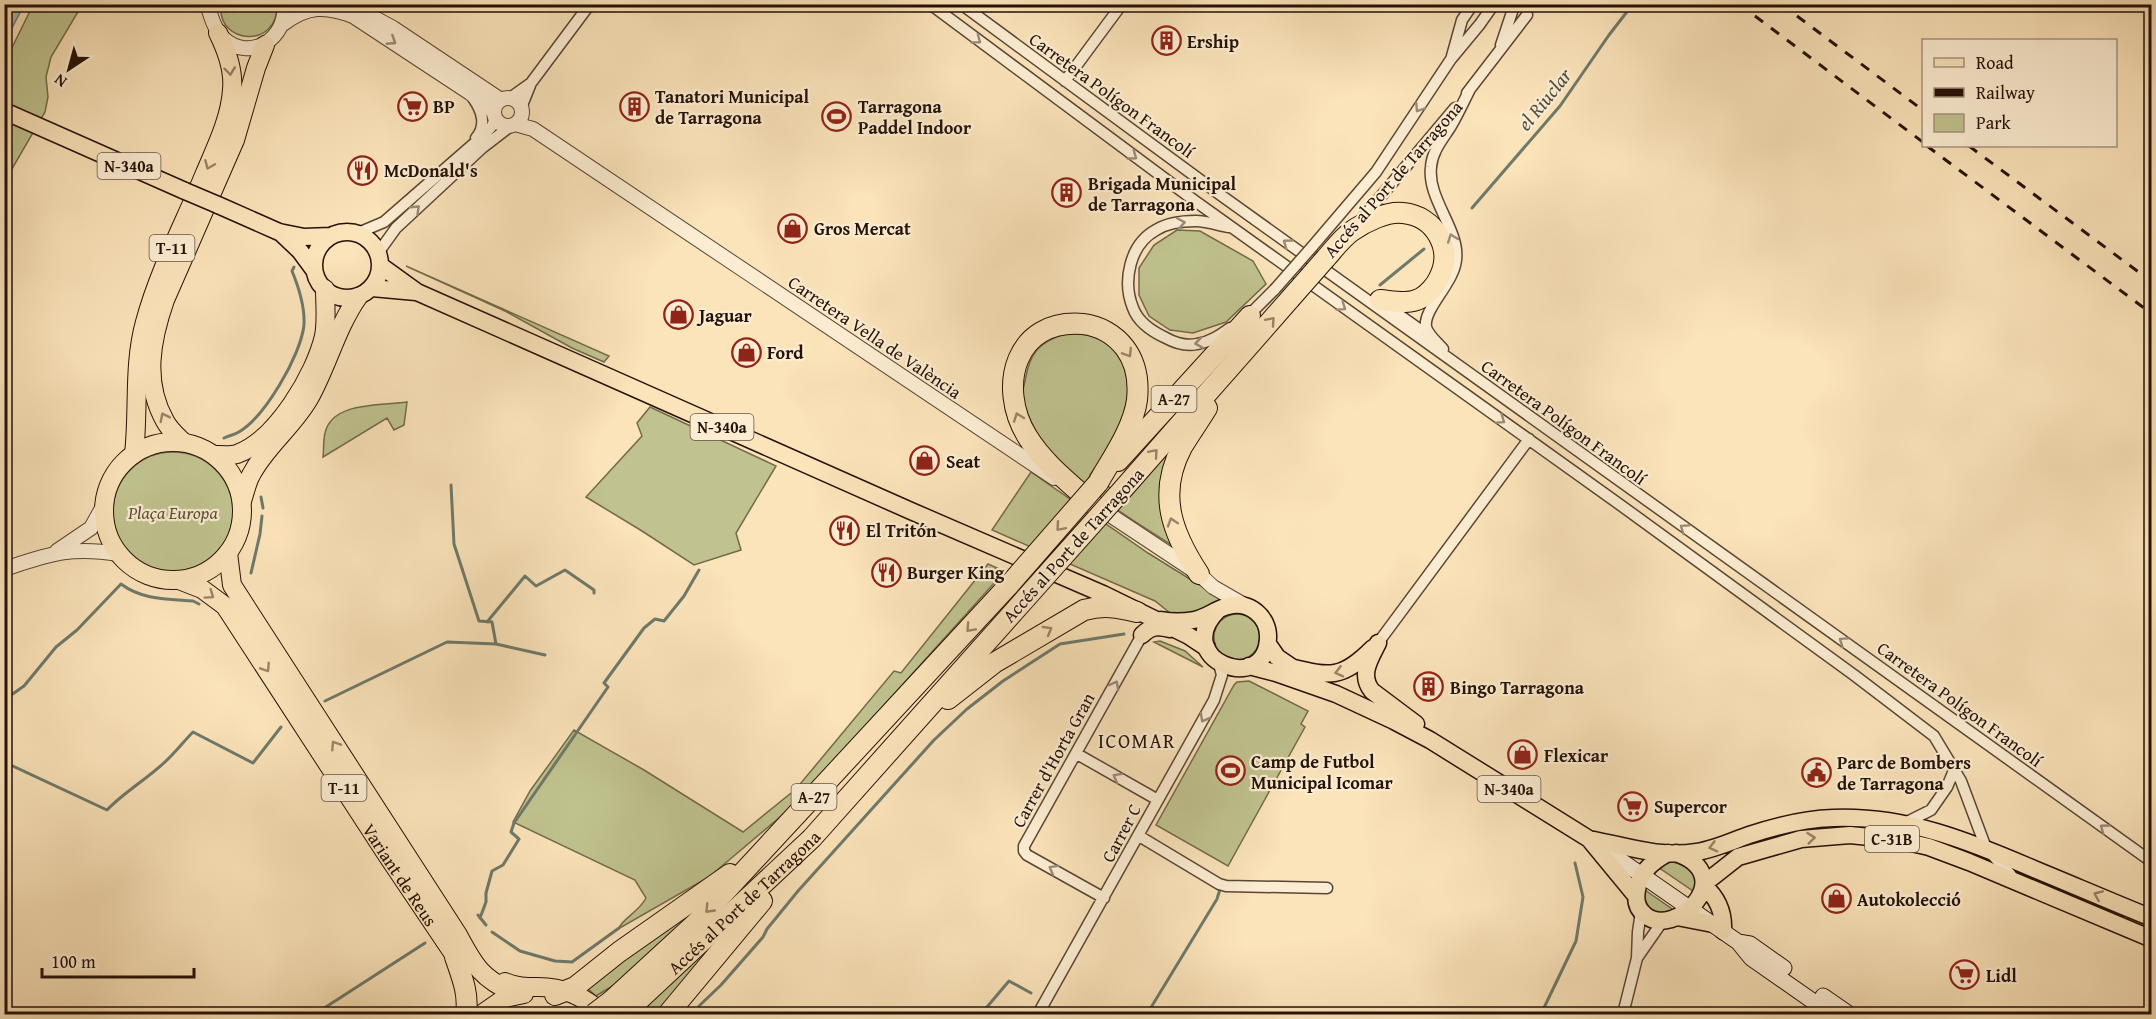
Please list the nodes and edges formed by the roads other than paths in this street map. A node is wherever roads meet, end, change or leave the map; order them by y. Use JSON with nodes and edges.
{"nodes":[{"id":1,"x":207,"y":4,"type":"edge"},
{"id":2,"x":212,"y":4,"type":"edge"},
{"id":3,"x":284,"y":4,"type":"edge"},
{"id":4,"x":349,"y":4,"type":"edge"},
{"id":5,"x":590,"y":4,"type":"edge"},
{"id":6,"x":930,"y":4,"type":"edge"},
{"id":7,"x":961,"y":4,"type":"edge"},
{"id":8,"x":1122,"y":4,"type":"edge"},
{"id":9,"x":1473,"y":4,"type":"edge"},
{"id":10,"x":1494,"y":4,"type":"edge"},
{"id":11,"x":1514,"y":6,"type":"dead end"},
{"id":12,"x":1527,"y":15,"type":"tunnel mouth"},
{"id":13,"x":283,"y":24,"type":"junction"},
{"id":14,"x":215,"y":26,"type":"junction"},
{"id":15,"x":265,"y":45,"type":"junction"},
{"id":16,"x":1498,"y":54,"type":"junction"},
{"id":17,"x":1451,"y":59,"type":"junction"},
{"id":18,"x":1065,"y":81,"type":"junction"},
{"id":19,"x":1470,"y":89,"type":"junction"},
{"id":20,"x":470,"y":93,"type":"junction"},
{"id":21,"x":4,"y":111,"type":"edge"},
{"id":22,"x":514,"y":111,"type":"junction"},
{"id":23,"x":494,"y":115,"type":"junction"},
{"id":24,"x":466,"y":150,"type":"junction"},
{"id":25,"x":1233,"y":228,"type":"junction"},
{"id":26,"x":279,"y":232,"type":"junction"},
{"id":27,"x":1351,"y":232,"type":"junction"},
{"id":28,"x":358,"y":233,"type":"junction"},
{"id":29,"x":330,"y":236,"type":"junction"},
{"id":30,"x":1319,"y":253,"type":"junction"},
{"id":31,"x":380,"y":260,"type":"junction"},
{"id":32,"x":314,"y":270,"type":"junction"},
{"id":33,"x":1342,"y":283,"type":"junction"},
{"id":34,"x":325,"y":290,"type":"junction"},
{"id":35,"x":365,"y":292,"type":"junction"},
{"id":36,"x":417,"y":292,"type":"junction"},
{"id":37,"x":1282,"y":294,"type":"junction"},
{"id":38,"x":1380,"y":300,"type":"junction"},
{"id":39,"x":1250,"y":316,"type":"junction"},
{"id":40,"x":1427,"y":329,"type":"junction"},
{"id":41,"x":1459,"y":366,"type":"junction"},
{"id":42,"x":1225,"y":373,"type":"junction"},
{"id":43,"x":1529,"y":440,"type":"junction"},
{"id":44,"x":183,"y":442,"type":"junction"},
{"id":45,"x":134,"y":454,"type":"junction"},
{"id":46,"x":214,"y":455,"type":"junction"},
{"id":47,"x":1098,"y":483,"type":"junction"},
{"id":48,"x":242,"y":501,"type":"junction"},
{"id":49,"x":105,"y":502,"type":"junction"},
{"id":50,"x":1094,"y":505,"type":"junction"},
{"id":51,"x":76,"y":545,"type":"junction"},
{"id":52,"x":228,"y":553,"type":"junction"},
{"id":53,"x":119,"y":554,"type":"junction"},
{"id":54,"x":4,"y":569,"type":"edge"},
{"id":55,"x":1199,"y":574,"type":"junction"},
{"id":56,"x":179,"y":580,"type":"junction"},
{"id":57,"x":1246,"y":607,"type":"junction"},
{"id":58,"x":1218,"y":610,"type":"junction"},
{"id":59,"x":241,"y":615,"type":"junction"},
{"id":60,"x":1144,"y":615,"type":"junction"},
{"id":61,"x":1175,"y":630,"type":"junction"},
{"id":62,"x":1142,"y":635,"type":"joint"},
{"id":63,"x":1378,"y":643,"type":"junction"},
{"id":64,"x":1268,"y":644,"type":"junction"},
{"id":65,"x":1207,"y":648,"type":"junction"},
{"id":66,"x":1219,"y":664,"type":"junction"},
{"id":67,"x":1249,"y":666,"type":"junction"},
{"id":68,"x":1290,"y":667,"type":"junction"},
{"id":69,"x":1336,"y":694,"type":"junction"},
{"id":70,"x":1077,"y":754,"type":"junction"},
{"id":71,"x":1459,"y":758,"type":"junction"},
{"id":72,"x":1954,"y":768,"type":"junction"},
{"id":73,"x":871,"y":771,"type":"junction"},
{"id":74,"x":1158,"y":800,"type":"junction"},
{"id":75,"x":1905,"y":823,"type":"junction"},
{"id":76,"x":1139,"y":836,"type":"junction"},
{"id":77,"x":1589,"y":839,"type":"junction"},
{"id":78,"x":1986,"y":848,"type":"junction"},
{"id":79,"x":767,"y":849,"type":"junction"},
{"id":80,"x":1672,"y":853,"type":"junction"},
{"id":81,"x":2151,"y":862,"type":"edge"},
{"id":82,"x":785,"y":865,"type":"junction"},
{"id":83,"x":1642,"y":875,"type":"junction"},
{"id":84,"x":2022,"y":885,"type":"junction"},
{"id":85,"x":1327,"y":888,"type":"dead end"},
{"id":86,"x":1708,"y":888,"type":"junction"},
{"id":87,"x":1636,"y":896,"type":"junction"},
{"id":88,"x":1104,"y":898,"type":"junction"},
{"id":89,"x":1641,"y":912,"type":"junction"},
{"id":90,"x":1676,"y":915,"type":"junction"},
{"id":91,"x":2151,"y":918,"type":"edge"},
{"id":92,"x":1718,"y":928,"type":"junction"},
{"id":93,"x":458,"y":935,"type":"junction"},
{"id":94,"x":2151,"y":939,"type":"edge"},
{"id":95,"x":1738,"y":942,"type":"junction"},
{"id":96,"x":455,"y":957,"type":"junction"},
{"id":97,"x":1637,"y":958,"type":"junction"},
{"id":98,"x":558,"y":991,"type":"junction"},
{"id":99,"x":516,"y":994,"type":"junction"},
{"id":100,"x":613,"y":1010,"type":"edge"},
{"id":101,"x":466,"y":1014,"type":"edge"},
{"id":102,"x":472,"y":1014,"type":"edge"},
{"id":103,"x":482,"y":1014,"type":"edge"},
{"id":104,"x":593,"y":1014,"type":"edge"},
{"id":105,"x":668,"y":1014,"type":"edge"},
{"id":106,"x":1038,"y":1014,"type":"edge"},
{"id":107,"x":1623,"y":1014,"type":"edge"},
{"id":108,"x":1831,"y":1014,"type":"edge"},
{"id":109,"x":1849,"y":1014,"type":"edge"}],
"edges":[{"from":1,"to":14,"type":"street"},
{"from":2,"to":14,"type":"street","number":"T-11"},
{"from":3,"to":13,"type":"street"},
{"from":4,"to":22,"type":"street","name":"Carretera Vella de València"},
{"from":5,"to":22,"type":"street"},
{"from":6,"to":25,"type":"street","name":"Carretera Polígon Francolí","one_way":true},
{"from":7,"to":18,"type":"street","name":"Carretera Polígon Francolí"},
{"from":8,"to":18,"type":"street"},
{"from":9,"to":17,"type":"street","name":"Accés al Port de Tarragona","number":"A-27"},
{"from":10,"to":17,"type":"street","name":"Accés al Port de Tarragona","number":"A-27"},
{"from":11,"to":16,"type":"street","name":"Accés al Port de Tarragona","number":"A-27"},
{"from":12,"to":16,"type":"street","name":"Accés al Port de Tarragona","number":"A-27"},
{"from":13,"to":15,"type":"street","number":"T-11"},
{"from":13,"to":20,"type":"street","one_way":true},
{"from":14,"to":15,"type":"street"},
{"from":14,"to":45,"type":"highway","number":"T-11","one_way":true},
{"from":44,"to":15,"type":"highway","number":"T-11","one_way":true},
{"from":16,"to":19,"type":"street","name":"Accés al Port de Tarragona","number":"A-27"},
{"from":17,"to":30,"type":"street","name":"Accés al Port de Tarragona","number":"A-27","one_way":true},
{"from":33,"to":18,"type":"street","name":"Carretera Polígon Francolí","one_way":true},
{"from":19,"to":27,"type":"street","name":"Accés al Port de Tarragona","number":"A-27"},
{"from":40,"to":19,"type":"street","one_way":true},
{"from":20,"to":23,"type":"street"},
{"from":20,"to":24,"type":"street"},
{"from":21,"to":26,"type":"main road","number":"N-340a","bridge":true},
{"from":22,"to":23,"type":"street"},
{"from":22,"to":23,"type":"street"},
{"from":31,"to":22,"type":"street","one_way":true},
{"from":22,"to":50,"type":"street","name":"Carretera Vella de València"},
{"from":23,"to":24,"type":"street"},
{"from":24,"to":28,"type":"street"},
{"from":39,"to":25,"type":"street","one_way":true},
{"from":25,"to":43,"type":"street","name":"Carretera Polígon Francolí","one_way":true},
{"from":26,"to":29,"type":"main road","number":"N-340a"},
{"from":26,"to":32,"type":"main road","number":"N-340a"},
{"from":27,"to":30,"type":"highway","name":"Accés al Port de Tarragona","number":"A-27"},
{"from":27,"to":38,"type":"highway"},
{"from":28,"to":29,"type":"main road","number":"N-340a"},
{"from":28,"to":31,"type":"main road","number":"N-340a"},
{"from":29,"to":32,"type":"main road"},
{"from":30,"to":37,"type":"highway","name":"Accés al Port de Tarragona","number":"A-27","bridge":true},
{"from":31,"to":35,"type":"main road"},
{"from":31,"to":36,"type":"main road","number":"N-340a"},
{"from":32,"to":34,"type":"main road","number":"N-340a"},
{"from":33,"to":38,"type":"street"},
{"from":33,"to":41,"type":"street","name":"Carretera Polígon Francolí"},
{"from":34,"to":35,"type":"main road","number":"N-340a"},
{"from":34,"to":46,"type":"highway"},
{"from":35,"to":36,"type":"main road","number":"N-340a"},
{"from":35,"to":48,"type":"highway"},
{"from":36,"to":60,"type":"main road","number":"N-340a"},
{"from":37,"to":39,"type":"street","name":"Accés al Port de Tarragona","number":"A-27"},
{"from":42,"to":37,"type":"highway","name":"Accés al Port de Tarragona","number":"A-27","one_way":true},
{"from":38,"to":40,"type":"street"},
{"from":39,"to":47,"type":"highway","name":"Accés al Port de Tarragona","number":"A-27"},
{"from":40,"to":41,"type":"street"},
{"from":81,"to":41,"type":"street","name":"Carretera Polígon Francolí","one_way":true},
{"from":55,"to":42,"type":"highway","one_way":true},
{"from":73,"to":42,"type":"highway","name":"Accés al Port de Tarragona","number":"A-27","one_way":true,"bridge":true},
{"from":43,"to":63,"type":"street"},
{"from":43,"to":72,"type":"street","name":"Carretera Polígon Francolí"},
{"from":44,"to":45,"type":"highway","number":"T-11"},
{"from":44,"to":46,"type":"highway","number":"T-11"},
{"from":45,"to":49,"type":"highway","number":"T-11"},
{"from":46,"to":48,"type":"highway","number":"T-11"},
{"from":50,"to":47,"type":"highway","one_way":true},
{"from":47,"to":79,"type":"highway","name":"Accés al Port de Tarragona","number":"A-27","one_way":true,"bridge":true},
{"from":48,"to":52,"type":"highway","number":"T-11"},
{"from":49,"to":51,"type":"street"},
{"from":49,"to":53,"type":"highway","number":"T-11"},
{"from":50,"to":55,"type":"street","name":"Carretera Vella de València"},
{"from":51,"to":53,"type":"street"},
{"from":51,"to":54,"type":"street"},
{"from":52,"to":56,"type":"highway","number":"T-11"},
{"from":52,"to":59,"type":"highway","number":"T-11"},
{"from":53,"to":56,"type":"highway","number":"T-11"},
{"from":55,"to":57,"type":"street","name":"Carretera Vella de València"},
{"from":56,"to":59,"type":"highway","number":"T-11","one_way":true},
{"from":57,"to":58,"type":"main road","number":"N-340a"},
{"from":57,"to":64,"type":"main road","number":"N-340a"},
{"from":58,"to":60,"type":"main road","number":"N-340a"},
{"from":58,"to":65,"type":"main road"},
{"from":93,"to":59,"type":"highway","name":"Variant de Reus","number":"T-11","one_way":true},
{"from":59,"to":96,"type":"highway","name":"Variant de Reus","number":"T-11","one_way":true},
{"from":60,"to":61,"type":"main road","number":"N-340a"},
{"from":73,"to":60,"type":"highway","one_way":true},
{"from":61,"to":62,"type":"main road"},
{"from":61,"to":65,"type":"main road","number":"N-340a"},
{"from":70,"to":62,"type":"street","name":"Carrer d'Horta Gran","one_way":true},
{"from":63,"to":68,"type":"main road","one_way":true},
{"from":63,"to":71,"type":"main road"},
{"from":64,"to":67,"type":"main road"},
{"from":64,"to":68,"type":"main road","number":"N-340a"},
{"from":65,"to":66,"type":"main road","number":"N-340a"},
{"from":66,"to":67,"type":"main road","number":"N-340a"},
{"from":66,"to":74,"type":"street","name":"Carrer C","one_way":true},
{"from":67,"to":69,"type":"main road","number":"N-340a"},
{"from":68,"to":69,"type":"main road","number":"N-340a"},
{"from":69,"to":71,"type":"main road","number":"N-340a"},
{"from":74,"to":70,"type":"street","one_way":true},
{"from":88,"to":70,"type":"street","name":"Carrer d'Horta Gran","one_way":true},
{"from":71,"to":77,"type":"main road","number":"N-340a"},
{"from":72,"to":75,"type":"street"},
{"from":72,"to":78,"type":"street","name":"Carretera Polígon Francolí"},
{"from":73,"to":82,"type":"highway","name":"Accés al Port de Tarragona","number":"A-27"},
{"from":74,"to":76,"type":"street","name":"Carrer C"},
{"from":75,"to":78,"type":"main road","number":"C-31B"},
{"from":75,"to":80,"type":"main road","number":"C-31B","one_way":true},
{"from":76,"to":85,"type":"street"},
{"from":76,"to":88,"type":"street","name":"Carrer C"},
{"from":77,"to":80,"type":"main road"},
{"from":77,"to":83,"type":"main road","number":"N-340a"},
{"from":77,"to":87,"type":"main road"},
{"from":78,"to":84,"type":"street"},
{"from":91,"to":78,"type":"main road","number":"C-31B","one_way":true},
{"from":79,"to":98,"type":"highway"},
{"from":79,"to":100,"type":"highway","name":"Accés al Port de Tarragona","number":"A-27","one_way":true},
{"from":80,"to":83,"type":"main road"},
{"from":80,"to":86,"type":"main road"},
{"from":82,"to":100,"type":"highway","name":"Accés al Port de Tarragona","number":"A-27"},
{"from":82,"to":105,"type":"highway"},
{"from":83,"to":87,"type":"main road"},
{"from":83,"to":90,"type":"main road","number":"N-340a"},
{"from":86,"to":84,"type":"main road","number":"C-31B","one_way":true},
{"from":84,"to":94,"type":"main road","number":"C-31B"},
{"from":86,"to":90,"type":"main road"},
{"from":86,"to":92,"type":"main road"},
{"from":87,"to":89,"type":"main road"},
{"from":88,"to":106,"type":"street","name":"Carrer C"},
{"from":89,"to":90,"type":"main road"},
{"from":89,"to":97,"type":"street"},
{"from":90,"to":92,"type":"main road"},
{"from":90,"to":97,"type":"street"},
{"from":92,"to":95,"type":"main road"},
{"from":93,"to":98,"type":"highway"},
{"from":93,"to":99,"type":"highway","number":"T-11"},
{"from":95,"to":108,"type":"main road"},
{"from":95,"to":109,"type":"main road"},
{"from":96,"to":101,"type":"highway"},
{"from":96,"to":102,"type":"highway","name":"Variant de Reus","number":"T-11"},
{"from":97,"to":107,"type":"street"},
{"from":98,"to":99,"type":"highway","number":"T-11"},
{"from":98,"to":100,"type":"highway"},
{"from":98,"to":104,"type":"highway","number":"T-11"},
{"from":99,"to":103,"type":"highway","number":"T-11"},
{"from":100,"to":104,"type":"highway","number":"A-27","bridge":true}]}
